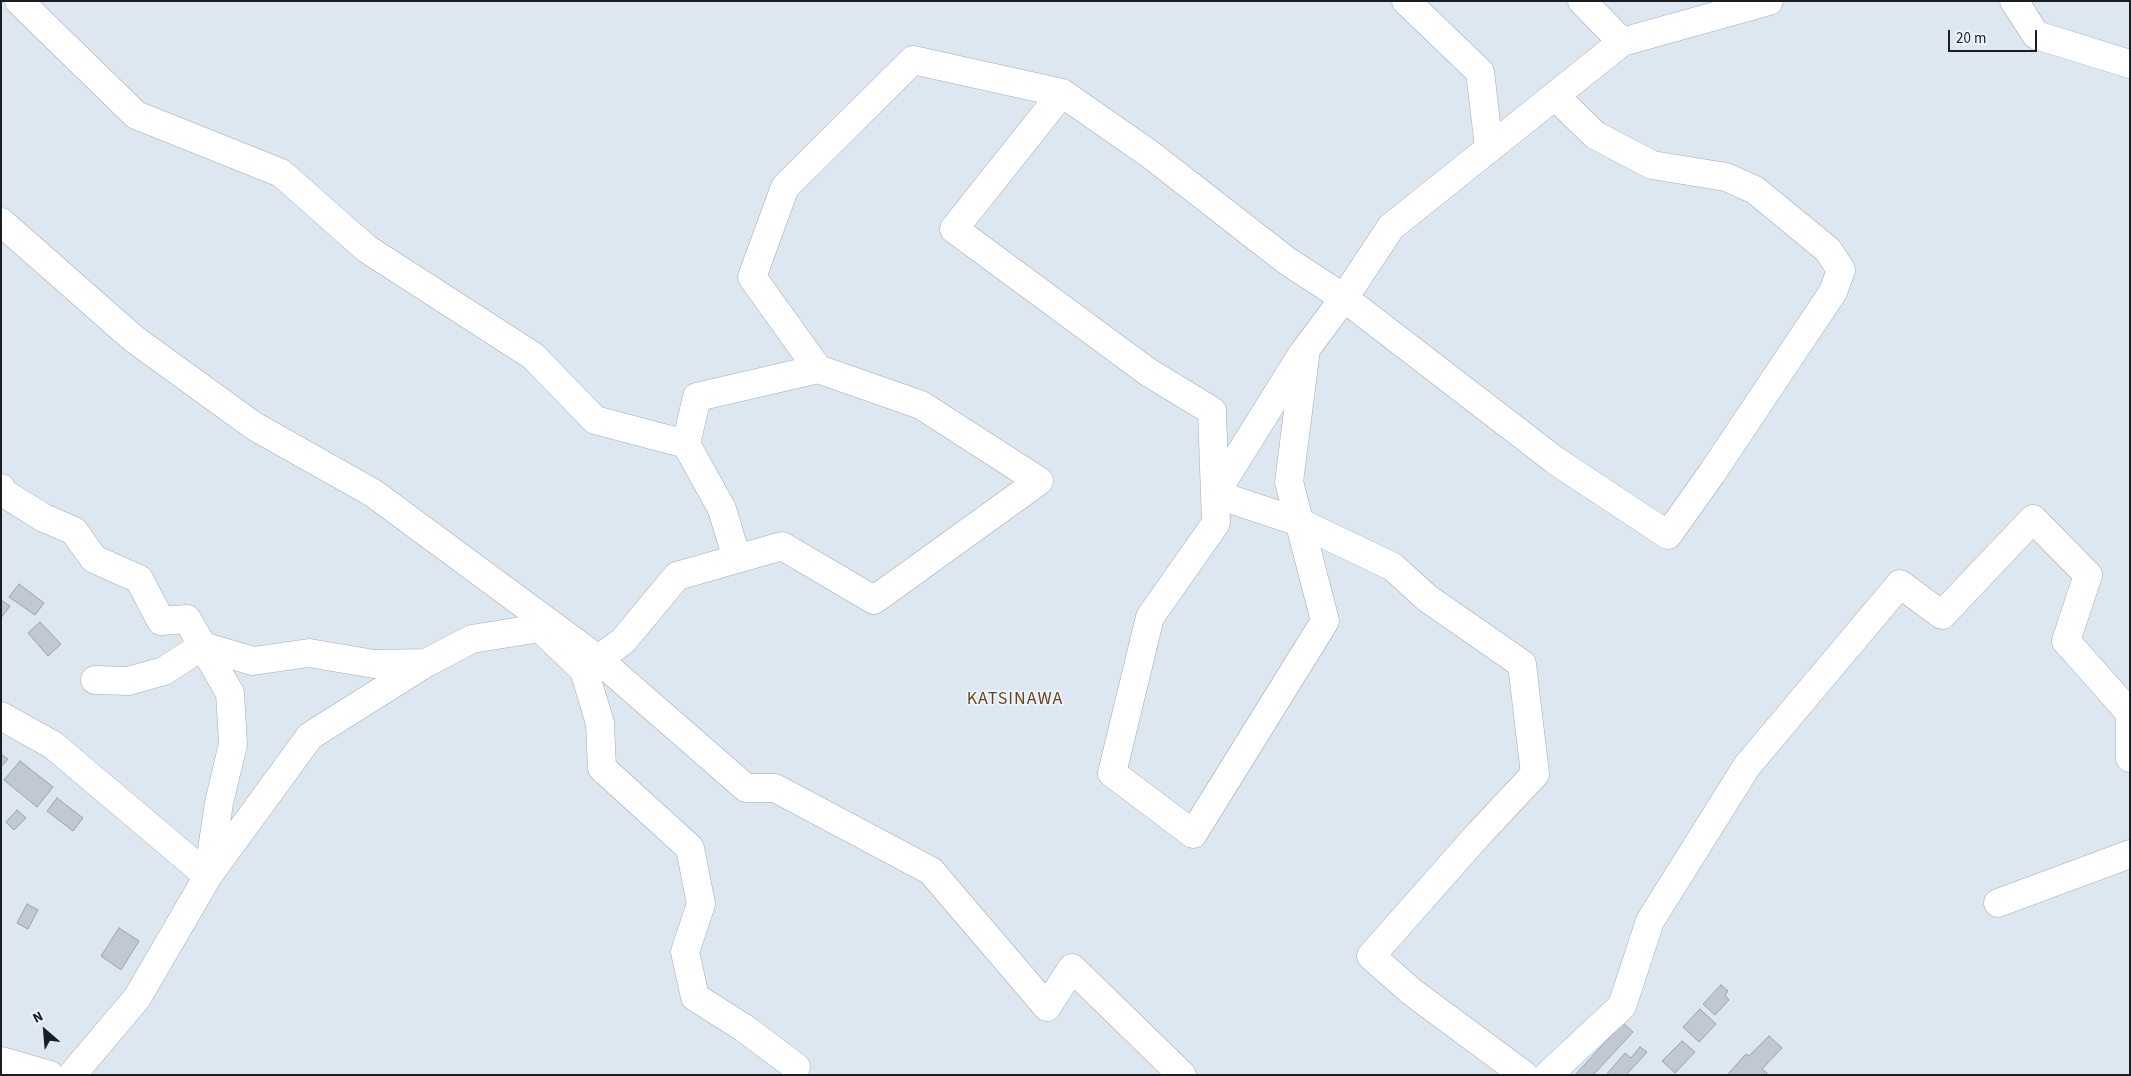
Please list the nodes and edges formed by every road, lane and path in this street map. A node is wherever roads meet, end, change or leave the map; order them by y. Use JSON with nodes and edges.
{"nodes":[{"id":1,"x":19,"y":1,"type":"edge"},
{"id":2,"x":1406,"y":1,"type":"edge"},
{"id":3,"x":1582,"y":1,"type":"edge"},
{"id":4,"x":1769,"y":1,"type":"edge"},
{"id":5,"x":2014,"y":1,"type":"edge"},
{"id":6,"x":1622,"y":42,"type":"junction"},
{"id":7,"x":2130,"y":64,"type":"edge"},
{"id":8,"x":1062,"y":93,"type":"junction"},
{"id":9,"x":1555,"y":96,"type":"junction"},
{"id":10,"x":1489,"y":147,"type":"junction"},
{"id":11,"x":1,"y":222,"type":"edge"},
{"id":12,"x":1344,"y":298,"type":"junction"},
{"id":13,"x":1306,"y":349,"type":"junction"},
{"id":14,"x":818,"y":369,"type":"junction"},
{"id":15,"x":686,"y":444,"type":"junction"},
{"id":16,"x":1,"y":488,"type":"edge"},
{"id":17,"x":1215,"y":494,"type":"junction"},
{"id":18,"x":1299,"y":522,"type":"junction"},
{"id":19,"x":737,"y":559,"type":"junction"},
{"id":20,"x":202,"y":646,"type":"junction"},
{"id":21,"x":426,"y":663,"type":"junction"},
{"id":22,"x":591,"y":665,"type":"junction"},
{"id":23,"x":95,"y":680,"type":"dead end"},
{"id":24,"x":2129,"y":711,"type":"edge"},
{"id":25,"x":1,"y":716,"type":"edge"},
{"id":26,"x":2130,"y":758,"type":"edge"},
{"id":27,"x":2130,"y":854,"type":"edge"},
{"id":28,"x":208,"y":876,"type":"junction"},
{"id":29,"x":1998,"y":903,"type":"dead end"},
{"id":30,"x":1,"y":1061,"type":"edge"},
{"id":31,"x":799,"y":1072,"type":"edge"},
{"id":32,"x":50,"y":1075,"type":"edge"},
{"id":33,"x":72,"y":1075,"type":"edge"},
{"id":34,"x":1182,"y":1075,"type":"edge"},
{"id":35,"x":1524,"y":1075,"type":"edge"},
{"id":36,"x":1548,"y":1075,"type":"edge"}],
"edges":[{"from":1,"to":15,"type":"street"},
{"from":2,"to":10,"type":"street"},
{"from":3,"to":6,"type":"street"},
{"from":4,"to":6,"type":"street"},
{"from":5,"to":7,"type":"street"},
{"from":6,"to":9,"type":"street"},
{"from":8,"to":12,"type":"street"},
{"from":8,"to":14,"type":"street"},
{"from":8,"to":17,"type":"street"},
{"from":9,"to":10,"type":"street"},
{"from":9,"to":12,"type":"street"},
{"from":10,"to":12,"type":"street"},
{"from":11,"to":22,"type":"street"},
{"from":12,"to":13,"type":"street"},
{"from":13,"to":17,"type":"street"},
{"from":13,"to":18,"type":"street"},
{"from":14,"to":15,"type":"street"},
{"from":14,"to":19,"type":"street"},
{"from":15,"to":19,"type":"street"},
{"from":16,"to":20,"type":"street"},
{"from":17,"to":18,"type":"street"},
{"from":17,"to":18,"type":"street"},
{"from":18,"to":35,"type":"street"},
{"from":19,"to":22,"type":"street"},
{"from":20,"to":21,"type":"street"},
{"from":20,"to":23,"type":"street"},
{"from":20,"to":28,"type":"street"},
{"from":21,"to":22,"type":"street"},
{"from":21,"to":28,"type":"street"},
{"from":22,"to":31,"type":"street"},
{"from":22,"to":34,"type":"street"},
{"from":24,"to":26,"type":"street"},
{"from":24,"to":36,"type":"street"},
{"from":25,"to":28,"type":"street"},
{"from":27,"to":29,"type":"street"},
{"from":28,"to":33,"type":"street"},
{"from":30,"to":32,"type":"street"}]}
